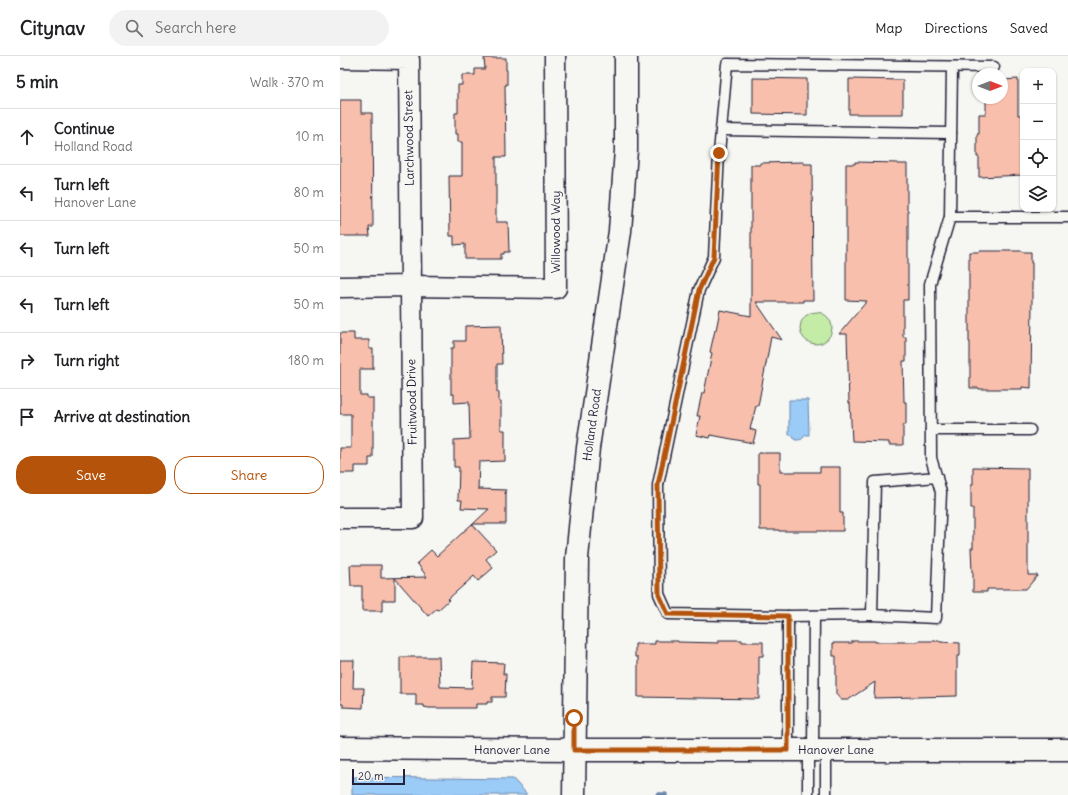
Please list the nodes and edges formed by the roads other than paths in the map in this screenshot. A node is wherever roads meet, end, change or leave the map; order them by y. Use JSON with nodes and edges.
{"nodes":[{"id":1,"x":555,"y":56,"type":"edge"},
{"id":2,"x":626,"y":56,"type":"edge"},
{"id":3,"x":340,"y":58,"type":"edge"},
{"id":4,"x":847,"y":61,"type":"edge"},
{"id":5,"x":952,"y":67,"type":"junction"},
{"id":6,"x":994,"y":67,"type":"dead end"},
{"id":7,"x":721,"y":130,"type":"junction"},
{"id":8,"x":951,"y":133,"type":"junction"},
{"id":9,"x":950,"y":217,"type":"junction"},
{"id":10,"x":1068,"y":217,"type":"edge"},
{"id":11,"x":411,"y":286,"type":"junction"},
{"id":12,"x":340,"y":287,"type":"edge"},
{"id":13,"x":931,"y":430,"type":"junction"},
{"id":14,"x":1030,"y":430,"type":"dead end"},
{"id":15,"x":936,"y":477,"type":"junction"},
{"id":16,"x":340,"y":518,"type":"edge"},
{"id":17,"x":872,"y":615,"type":"junction"},
{"id":18,"x":788,"y":616,"type":"junction"},
{"id":19,"x":814,"y":616,"type":"junction"},
{"id":20,"x":340,"y":748,"type":"edge"},
{"id":21,"x":574,"y":750,"type":"junction"},
{"id":22,"x":809,"y":750,"type":"junction"},
{"id":23,"x":1068,"y":750,"type":"edge"},
{"id":24,"x":574,"y":795,"type":"edge"},
{"id":25,"x":808,"y":795,"type":"edge"},
{"id":26,"x":826,"y":795,"type":"edge"}],
"edges":[{"from":1,"to":11,"type":"street","name":"Willowood Way"},
{"from":2,"to":21,"type":"main road","name":"Holland Road"},
{"from":3,"to":11,"type":"street","name":"Larchwood Street"},
{"from":4,"to":5,"type":"lane"},
{"from":4,"to":7,"type":"lane"},
{"from":5,"to":6,"type":"lane"},
{"from":5,"to":8,"type":"lane"},
{"from":7,"to":8,"type":"lane"},
{"from":7,"to":18,"type":"lane"},
{"from":8,"to":9,"type":"lane"},
{"from":9,"to":10,"type":"lane"},
{"from":9,"to":13,"type":"lane"},
{"from":11,"to":12,"type":"street","name":"Willowood Way"},
{"from":11,"to":16,"type":"street","name":"Fruitwood Drive"},
{"from":13,"to":14,"type":"lane"},
{"from":13,"to":15,"type":"lane"},
{"from":15,"to":17,"type":"lane"},
{"from":15,"to":17,"type":"lane"},
{"from":17,"to":19,"type":"lane"},
{"from":18,"to":19,"type":"lane"},
{"from":18,"to":22,"type":"lane"},
{"from":19,"to":22,"type":"lane"},
{"from":20,"to":21,"type":"main road","name":"Hanover Lane"},
{"from":21,"to":22,"type":"main road","name":"Hanover Lane"},
{"from":21,"to":24,"type":"main road","name":"Holland Road"},
{"from":22,"to":23,"type":"main road","name":"Hanover Lane"},
{"from":22,"to":25,"type":"lane"},
{"from":22,"to":26,"type":"lane"}]}
